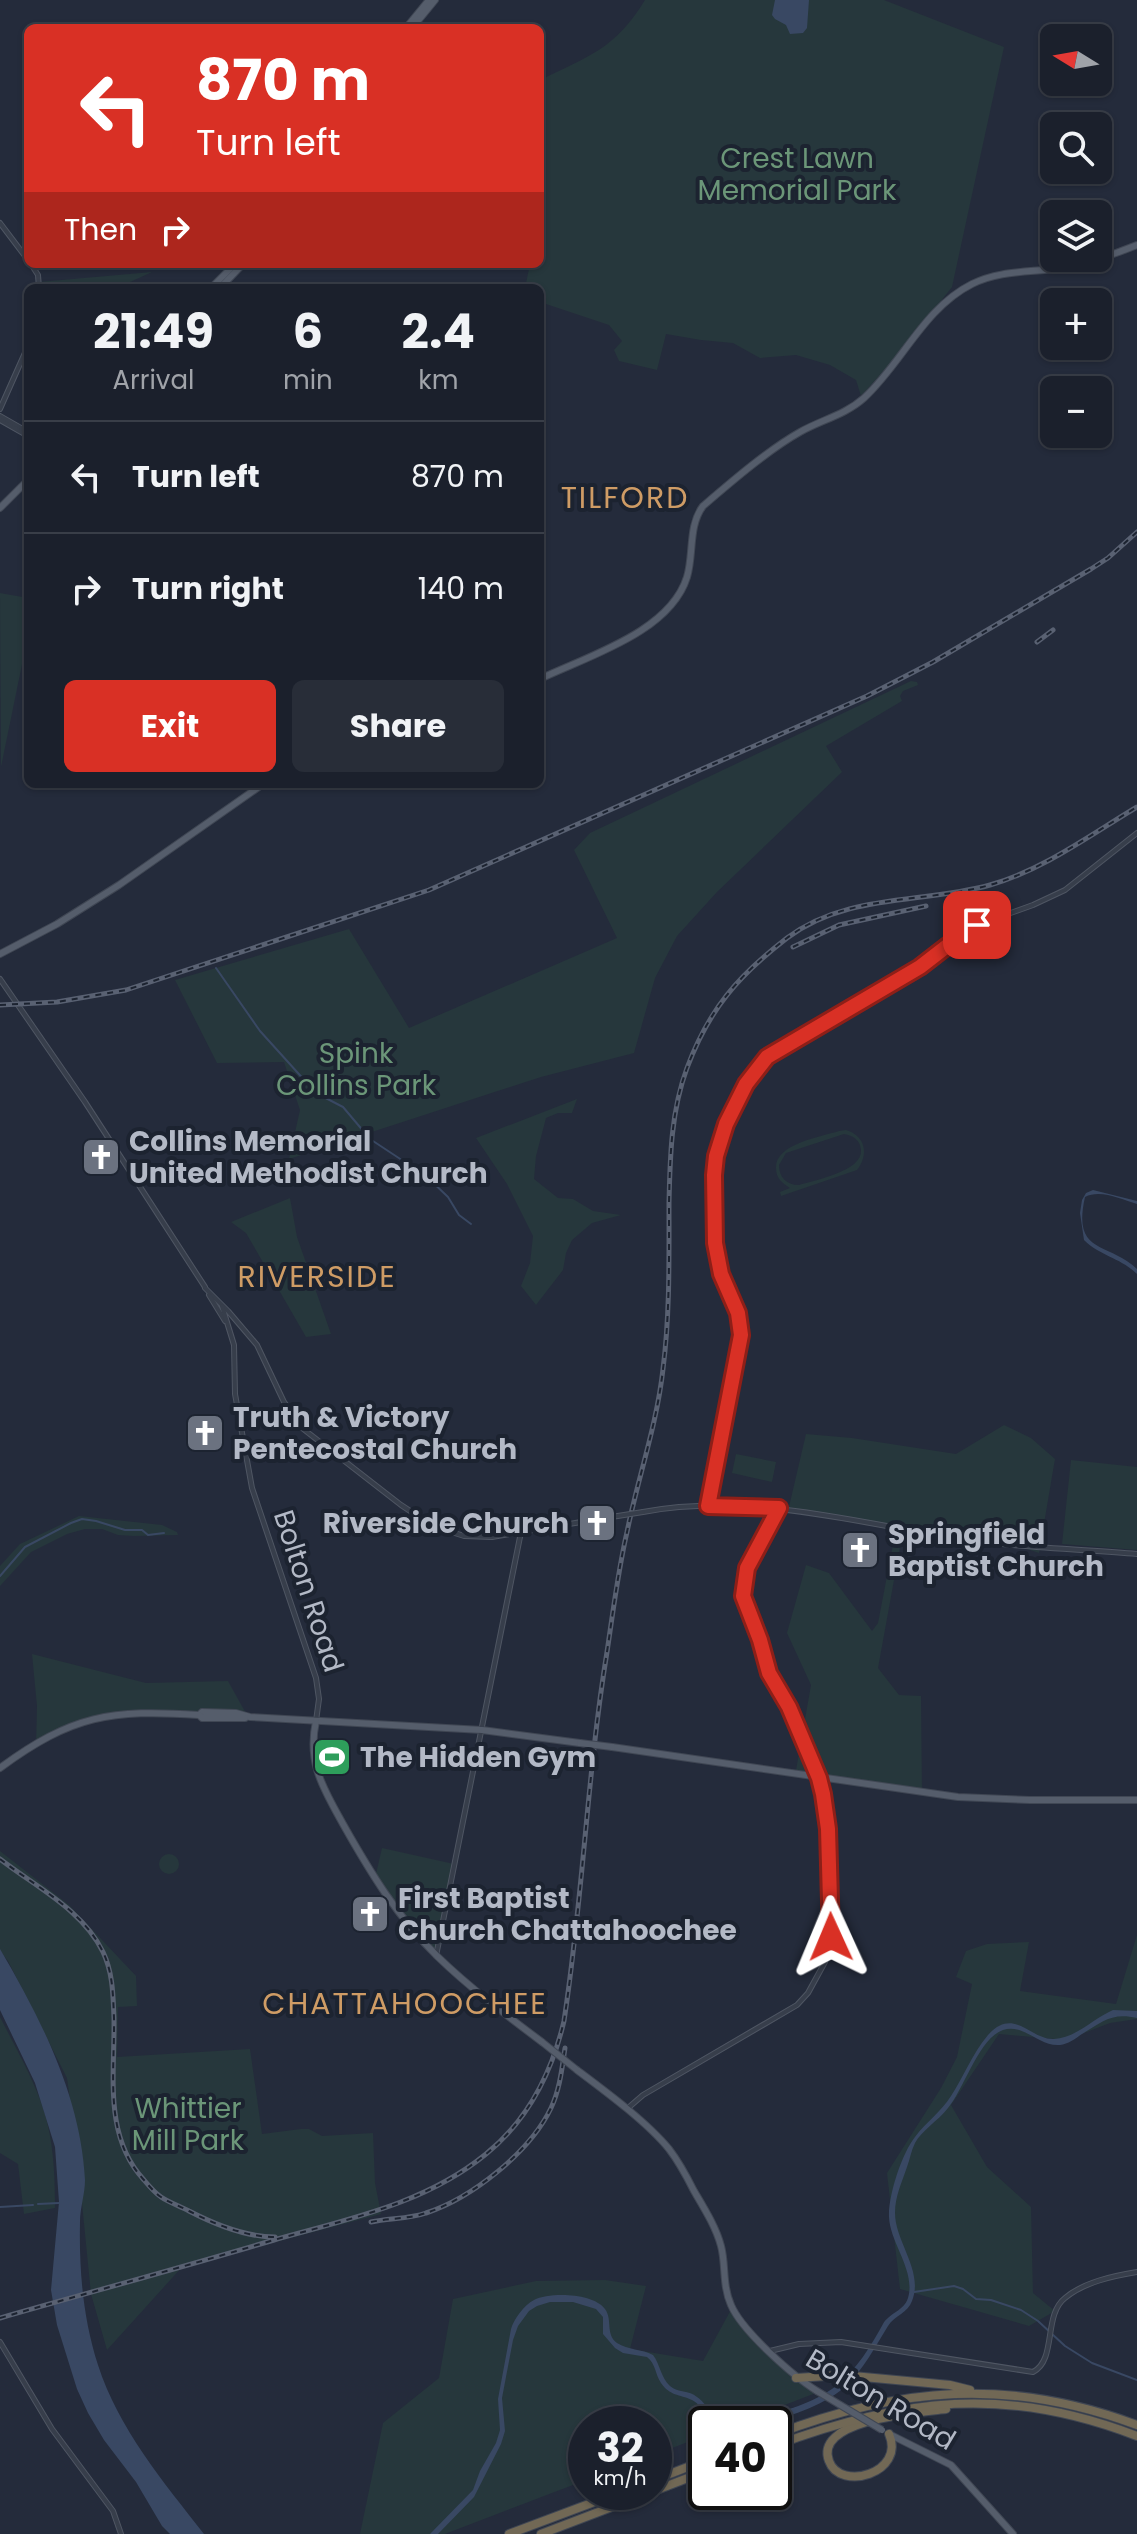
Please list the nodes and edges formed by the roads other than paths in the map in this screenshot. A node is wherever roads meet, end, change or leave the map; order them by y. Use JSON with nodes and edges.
{"nodes":[{"id":1,"x":429,"y":0,"type":"edge"},
{"id":2,"x":435,"y":0,"type":"edge"},
{"id":3,"x":412,"y":24,"type":"edge"},
{"id":4,"x":413,"y":24,"type":"edge"},
{"id":5,"x":0,"y":223,"type":"edge"},
{"id":6,"x":1137,"y":245,"type":"edge"},
{"id":7,"x":24,"y":255,"type":"edge"},
{"id":8,"x":231,"y":268,"type":"edge"},
{"id":9,"x":239,"y":268,"type":"edge"},
{"id":10,"x":215,"y":284,"type":"edge"},
{"id":11,"x":224,"y":284,"type":"edge"},
{"id":12,"x":24,"y":355,"type":"edge"},
{"id":13,"x":0,"y":409,"type":"edge"},
{"id":14,"x":0,"y":418,"type":"edge"},
{"id":15,"x":24,"y":432,"type":"edge"},
{"id":16,"x":24,"y":484,"type":"edge"},
{"id":17,"x":0,"y":508,"type":"edge"},
{"id":18,"x":544,"y":677,"type":"edge"},
{"id":19,"x":257,"y":788,"type":"edge"},
{"id":20,"x":1137,"y":833,"type":"edge"},
{"id":21,"x":0,"y":954,"type":"edge"},
{"id":22,"x":0,"y":979,"type":"edge"},
{"id":23,"x":205,"y":1288,"type":"junction"},
{"id":24,"x":210,"y":1296,"type":"junction"},
{"id":25,"x":221,"y":1304,"type":"junction"},
{"id":26,"x":225,"y":1311,"type":"junction"},
{"id":27,"x":234,"y":1318,"type":"junction"},
{"id":28,"x":227,"y":1323,"type":"junction"},
{"id":29,"x":708,"y":1506,"type":"junction"},
{"id":30,"x":779,"y":1508,"type":"junction"},
{"id":31,"x":521,"y":1532,"type":"junction"},
{"id":32,"x":1137,"y":1554,"type":"edge"},
{"id":33,"x":316,"y":1721,"type":"junction"},
{"id":34,"x":482,"y":1730,"type":"junction"},
{"id":35,"x":0,"y":1768,"type":"edge"},
{"id":36,"x":819,"y":1778,"type":"junction"},
{"id":37,"x":1137,"y":1800,"type":"edge"},
{"id":38,"x":436,"y":1956,"type":"junction"},
{"id":39,"x":626,"y":2110,"type":"junction"},
{"id":40,"x":1137,"y":2272,"type":"edge"},
{"id":41,"x":0,"y":2342,"type":"edge"},
{"id":42,"x":770,"y":2351,"type":"junction"},
{"id":43,"x":796,"y":2378,"type":"junction"},
{"id":44,"x":983,"y":2393,"type":"junction"},
{"id":45,"x":992,"y":2404,"type":"junction"},
{"id":46,"x":1137,"y":2425,"type":"edge"},
{"id":47,"x":792,"y":2429,"type":"edge"},
{"id":48,"x":886,"y":2432,"type":"junction"},
{"id":49,"x":1137,"y":2436,"type":"edge"},
{"id":50,"x":792,"y":2439,"type":"edge"},
{"id":51,"x":573,"y":2510,"type":"edge"},
{"id":52,"x":603,"y":2510,"type":"edge"},
{"id":53,"x":121,"y":2534,"type":"edge"},
{"id":54,"x":509,"y":2534,"type":"edge"},
{"id":55,"x":541,"y":2534,"type":"edge"},
{"id":56,"x":1013,"y":2534,"type":"edge"}],
"edges":[{"from":1,"to":3,"type":"main road"},
{"from":2,"to":4,"type":"main road"},
{"from":5,"to":7,"type":"street"},
{"from":6,"to":18,"type":"main road"},
{"from":8,"to":10,"type":"main road"},
{"from":9,"to":11,"type":"main road"},
{"from":12,"to":13,"type":"street"},
{"from":14,"to":15,"type":"street"},
{"from":16,"to":17,"type":"main road"},
{"from":19,"to":21,"type":"main road"},
{"from":20,"to":29,"type":"street"},
{"from":22,"to":23,"type":"street","name":"Bolton Road"},
{"from":23,"to":24,"type":"street","name":"Bolton Road"},
{"from":23,"to":25,"type":"street","name":"Bolton Road"},
{"from":24,"to":26,"type":"street"},
{"from":24,"to":28,"type":"street","name":"Bolton Road"},
{"from":25,"to":26,"type":"street","name":"Bolton Road"},
{"from":25,"to":27,"type":"street"},
{"from":26,"to":27,"type":"street"},
{"from":26,"to":28,"type":"street","name":"Bolton Road"},
{"from":27,"to":31,"type":"street"},
{"from":28,"to":33,"type":"street","name":"Bolton Road"},
{"from":29,"to":30,"type":"street"},
{"from":29,"to":31,"type":"street","bridge":true},
{"from":30,"to":32,"type":"street"},
{"from":30,"to":36,"type":"street"},
{"from":31,"to":34,"type":"street"},
{"from":33,"to":34,"type":"main road"},
{"from":33,"to":35,"type":"main road"},
{"from":33,"to":38,"type":"main road","name":"Bolton Road"},
{"from":34,"to":36,"type":"main road","bridge":true},
{"from":34,"to":38,"type":"street"},
{"from":36,"to":37,"type":"main road"},
{"from":36,"to":39,"type":"street"},
{"from":38,"to":39,"type":"main road","name":"Bolton Road","bridge":true},
{"from":39,"to":42,"type":"main road","name":"Bolton Road"},
{"from":40,"to":42,"type":"street"},
{"from":41,"to":53,"type":"street"},
{"from":42,"to":43,"type":"main road","name":"Bolton Road"},
{"from":43,"to":44,"type":"highway"},
{"from":43,"to":48,"type":"main road","name":"Bolton Road","bridge":true},
{"from":44,"to":46,"type":"highway"},
{"from":44,"to":47,"type":"highway"},
{"from":45,"to":48,"type":"highway"},
{"from":45,"to":49,"type":"highway"},
{"from":45,"to":50,"type":"highway"},
{"from":48,"to":56,"type":"main road","name":"Bolton Road"},
{"from":51,"to":54,"type":"highway"},
{"from":52,"to":55,"type":"highway"}]}
